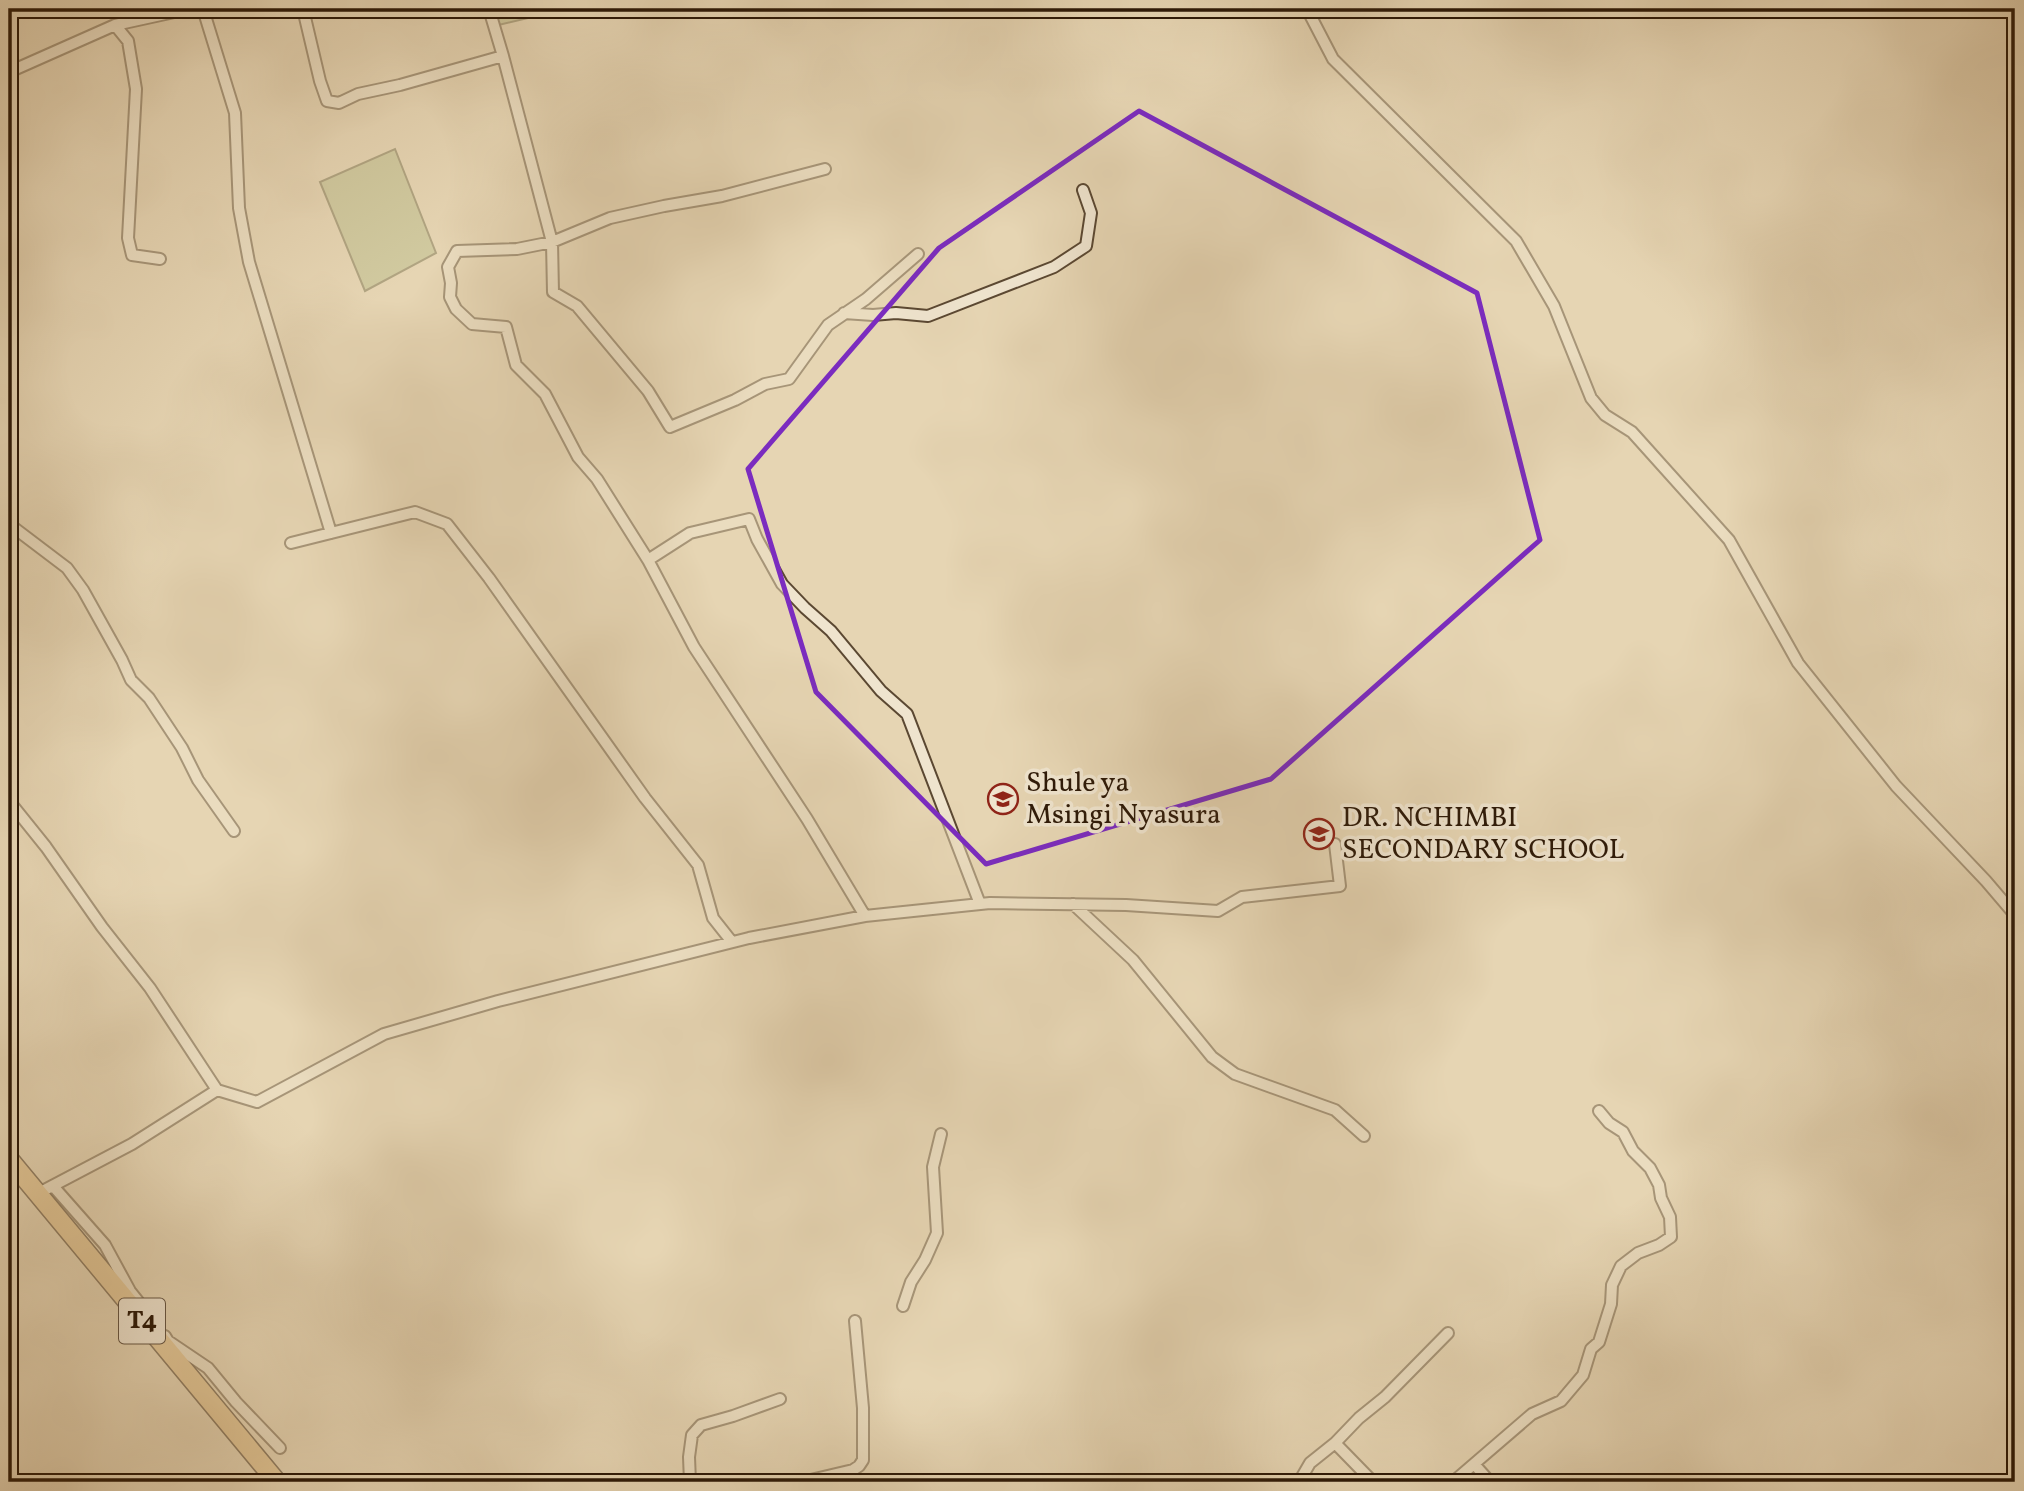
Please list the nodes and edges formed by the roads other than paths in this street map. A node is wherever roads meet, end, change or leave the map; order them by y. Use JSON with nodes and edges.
{"nodes":[{"id":1,"x":188,"y":9,"type":"edge"},
{"id":2,"x":203,"y":9,"type":"edge"},
{"id":3,"x":303,"y":9,"type":"edge"},
{"id":4,"x":489,"y":9,"type":"edge"},
{"id":5,"x":1307,"y":9,"type":"edge"},
{"id":6,"x":115,"y":26,"type":"junction"},
{"id":7,"x":503,"y":56,"type":"junction"},
{"id":8,"x":9,"y":72,"type":"edge"},
{"id":9,"x":825,"y":169,"type":"dead end"},
{"id":10,"x":1083,"y":190,"type":"dead end"},
{"id":11,"x":552,"y":242,"type":"junction"},
{"id":12,"x":918,"y":254,"type":"dead end"},
{"id":13,"x":160,"y":259,"type":"dead end"},
{"id":14,"x":866,"y":299,"type":"junction"},
{"id":15,"x":844,"y":313,"type":"junction"},
{"id":16,"x":884,"y":314,"type":"junction"},
{"id":17,"x":9,"y":524,"type":"edge"},
{"id":18,"x":331,"y":533,"type":"junction"},
{"id":19,"x":291,"y":543,"type":"dead end"},
{"id":20,"x":648,"y":560,"type":"junction"},
{"id":21,"x":9,"y":801,"type":"edge"},
{"id":22,"x":234,"y":831,"type":"dead end"},
{"id":23,"x":1335,"y":844,"type":"dead end"},
{"id":24,"x":980,"y":904,"type":"junction"},
{"id":25,"x":1073,"y":904,"type":"junction"},
{"id":26,"x":2015,"y":915,"type":"edge"},
{"id":27,"x":865,"y":916,"type":"junction"},
{"id":28,"x":732,"y":942,"type":"junction"},
{"id":29,"x":217,"y":1090,"type":"junction"},
{"id":30,"x":1598,"y":1111,"type":"dead end"},
{"id":31,"x":941,"y":1135,"type":"dead end"},
{"id":32,"x":1364,"y":1136,"type":"dead end"},
{"id":33,"x":9,"y":1159,"type":"edge"},
{"id":34,"x":45,"y":1190,"type":"junction"},
{"id":35,"x":903,"y":1306,"type":"dead end"},
{"id":36,"x":855,"y":1321,"type":"dead end"},
{"id":37,"x":1448,"y":1334,"type":"dead end"},
{"id":38,"x":780,"y":1399,"type":"dead end"},
{"id":39,"x":1335,"y":1443,"type":"junction"},
{"id":40,"x":280,"y":1447,"type":"dead end"},
{"id":41,"x":1474,"y":1464,"type":"junction"},
{"id":42,"x":277,"y":1482,"type":"edge"},
{"id":43,"x":690,"y":1482,"type":"edge"},
{"id":44,"x":802,"y":1482,"type":"edge"},
{"id":45,"x":1298,"y":1482,"type":"edge"},
{"id":46,"x":1373,"y":1482,"type":"edge"},
{"id":47,"x":1453,"y":1482,"type":"edge"},
{"id":48,"x":1490,"y":1482,"type":"edge"}],
"edges":[{"from":1,"to":6,"type":"street"},
{"from":2,"to":18,"type":"street"},
{"from":3,"to":7,"type":"street"},
{"from":4,"to":7,"type":"street"},
{"from":5,"to":26,"type":"street"},
{"from":6,"to":8,"type":"street"},
{"from":6,"to":13,"type":"street"},
{"from":7,"to":11,"type":"street"},
{"from":9,"to":11,"type":"street"},
{"from":10,"to":16,"type":"street"},
{"from":11,"to":15,"type":"street"},
{"from":11,"to":20,"type":"street"},
{"from":12,"to":14,"type":"street"},
{"from":14,"to":15,"type":"street"},
{"from":14,"to":16,"type":"street"},
{"from":15,"to":16,"type":"street"},
{"from":17,"to":22,"type":"street"},
{"from":18,"to":19,"type":"street"},
{"from":18,"to":28,"type":"street"},
{"from":20,"to":24,"type":"street"},
{"from":20,"to":27,"type":"street"},
{"from":21,"to":29,"type":"street"},
{"from":23,"to":25,"type":"street"},
{"from":24,"to":25,"type":"street"},
{"from":24,"to":27,"type":"street"},
{"from":25,"to":32,"type":"street"},
{"from":27,"to":28,"type":"street"},
{"from":28,"to":29,"type":"street"},
{"from":29,"to":34,"type":"street"},
{"from":30,"to":41,"type":"street"},
{"from":31,"to":35,"type":"street"},
{"from":33,"to":34,"type":"highway","number":"T4"},
{"from":34,"to":40,"type":"street"},
{"from":34,"to":42,"type":"highway","number":"T4"},
{"from":36,"to":44,"type":"street"},
{"from":37,"to":39,"type":"street"},
{"from":38,"to":43,"type":"street"},
{"from":39,"to":45,"type":"street"},
{"from":39,"to":46,"type":"street"},
{"from":41,"to":47,"type":"street"},
{"from":41,"to":48,"type":"street"}]}
